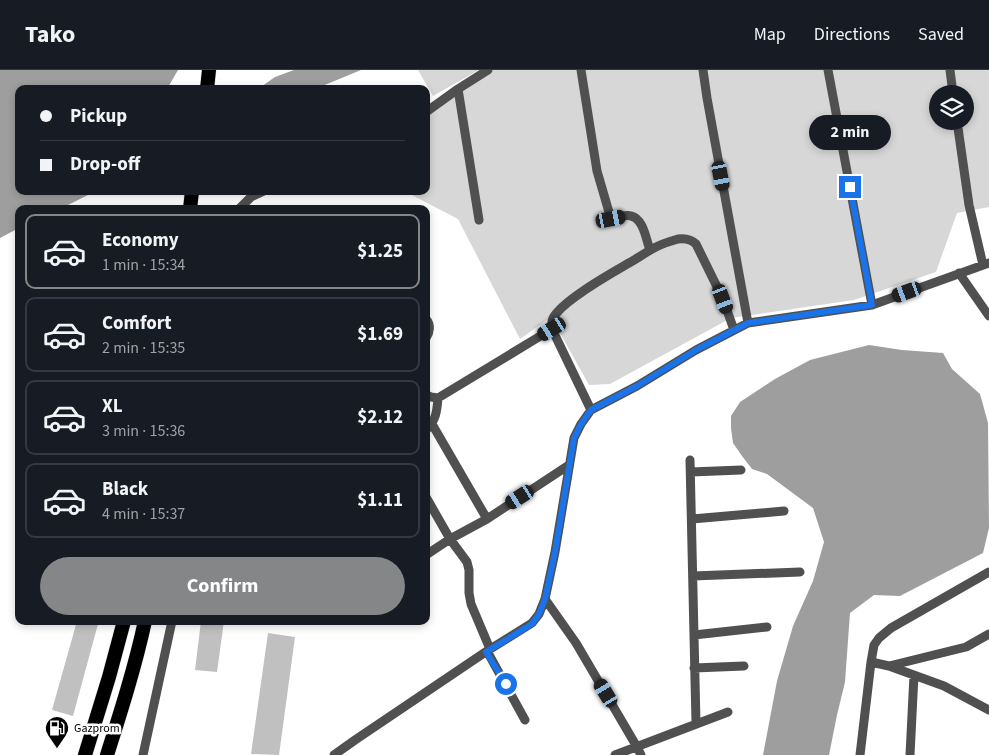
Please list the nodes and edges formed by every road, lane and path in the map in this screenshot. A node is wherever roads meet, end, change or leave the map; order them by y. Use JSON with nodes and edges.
{"nodes":[{"id":1,"x":209,"y":70,"type":"edge"},
{"id":2,"x":488,"y":70,"type":"edge"},
{"id":3,"x":581,"y":70,"type":"edge"},
{"id":4,"x":703,"y":70,"type":"edge"},
{"id":5,"x":828,"y":70,"type":"edge"},
{"id":6,"x":950,"y":70,"type":"edge"},
{"id":7,"x":207,"y":85,"type":"edge"},
{"id":8,"x":952,"y":85,"type":"edge"},
{"id":9,"x":458,"y":89,"type":"junction"},
{"id":10,"x":430,"y":109,"type":"edge"},
{"id":11,"x":958,"y":130,"type":"edge"},
{"id":12,"x":255,"y":195,"type":"edge"},
{"id":13,"x":244,"y":205,"type":"edge"},
{"id":14,"x":479,"y":220,"type":"dead end"},
{"id":15,"x":650,"y":250,"type":"junction"},
{"id":16,"x":986,"y":264,"type":"edge"},
{"id":17,"x":959,"y":273,"type":"junction"},
{"id":18,"x":872,"y":305,"type":"junction"},
{"id":19,"x":989,"y":316,"type":"edge"},
{"id":20,"x":748,"y":323,"type":"junction"},
{"id":21,"x":552,"y":329,"type":"junction"},
{"id":22,"x":734,"y":330,"type":"junction"},
{"id":23,"x":430,"y":397,"type":"edge"},
{"id":24,"x":438,"y":398,"type":"junction"},
{"id":25,"x":591,"y":410,"type":"junction"},
{"id":26,"x":430,"y":425,"type":"edge"},
{"id":27,"x":430,"y":429,"type":"edge"},
{"id":28,"x":690,"y":460,"type":"dead end"},
{"id":29,"x":569,"y":465,"type":"junction"},
{"id":30,"x":740,"y":470,"type":"dead end"},
{"id":31,"x":691,"y":472,"type":"junction"},
{"id":32,"x":430,"y":504,"type":"edge"},
{"id":33,"x":784,"y":510,"type":"dead end"},
{"id":34,"x":487,"y":519,"type":"junction"},
{"id":35,"x":692,"y":519,"type":"junction"},
{"id":36,"x":450,"y":539,"type":"junction"},
{"id":37,"x":430,"y":552,"type":"edge"},
{"id":38,"x":800,"y":572,"type":"dead end"},
{"id":39,"x":989,"y":572,"type":"edge"},
{"id":40,"x":693,"y":576,"type":"junction"},
{"id":41,"x":545,"y":599,"type":"junction"},
{"id":42,"x":123,"y":625,"type":"edge"},
{"id":43,"x":144,"y":625,"type":"edge"},
{"id":44,"x":171,"y":625,"type":"edge"},
{"id":45,"x":767,"y":627,"type":"dead end"},
{"id":46,"x":989,"y":634,"type":"edge"},
{"id":47,"x":694,"y":635,"type":"junction"},
{"id":48,"x":488,"y":650,"type":"junction"},
{"id":49,"x":871,"y":662,"type":"junction"},
{"id":50,"x":744,"y":666,"type":"dead end"},
{"id":51,"x":889,"y":666,"type":"junction"},
{"id":52,"x":694,"y":668,"type":"junction"},
{"id":53,"x":914,"y":674,"type":"junction"},
{"id":54,"x":109,"y":676,"type":"junction"},
{"id":55,"x":128,"y":683,"type":"junction"},
{"id":56,"x":99,"y":708,"type":"junction"},
{"id":57,"x":989,"y":710,"type":"edge"},
{"id":58,"x":120,"y":712,"type":"junction"},
{"id":59,"x":728,"y":712,"type":"dead end"},
{"id":60,"x":525,"y":720,"type":"dead end"},
{"id":61,"x":696,"y":723,"type":"junction"},
{"id":62,"x":639,"y":751,"type":"edge"},
{"id":63,"x":85,"y":755,"type":"edge"},
{"id":64,"x":107,"y":755,"type":"edge"},
{"id":65,"x":142,"y":755,"type":"edge"},
{"id":66,"x":334,"y":755,"type":"edge"},
{"id":67,"x":615,"y":755,"type":"edge"},
{"id":68,"x":860,"y":755,"type":"edge"},
{"id":69,"x":910,"y":755,"type":"edge"}],
"edges":[{"from":1,"to":7,"type":"highway"},
{"from":2,"to":9,"type":"street"},
{"from":3,"to":15,"type":"street"},
{"from":4,"to":20,"type":"street"},
{"from":5,"to":18,"type":"street"},
{"from":6,"to":8,"type":"street"},
{"from":9,"to":10,"type":"street"},
{"from":9,"to":14,"type":"street"},
{"from":11,"to":16,"type":"street"},
{"from":12,"to":13,"type":"street"},
{"from":15,"to":21,"type":"street"},
{"from":15,"to":22,"type":"street"},
{"from":16,"to":17,"type":"street"},
{"from":17,"to":18,"type":"street"},
{"from":17,"to":19,"type":"street"},
{"from":18,"to":20,"type":"street"},
{"from":20,"to":22,"type":"street"},
{"from":21,"to":24,"type":"street"},
{"from":21,"to":25,"type":"street"},
{"from":22,"to":25,"type":"street"},
{"from":23,"to":24,"type":"street"},
{"from":24,"to":26,"type":"street"},
{"from":25,"to":29,"type":"street"},
{"from":27,"to":34,"type":"street"},
{"from":28,"to":31,"type":"street"},
{"from":29,"to":34,"type":"street"},
{"from":29,"to":41,"type":"street"},
{"from":30,"to":31,"type":"street"},
{"from":31,"to":35,"type":"street"},
{"from":32,"to":36,"type":"street"},
{"from":33,"to":35,"type":"street"},
{"from":34,"to":36,"type":"street"},
{"from":35,"to":40,"type":"street"},
{"from":36,"to":37,"type":"street"},
{"from":36,"to":48,"type":"street"},
{"from":38,"to":40,"type":"street"},
{"from":39,"to":49,"type":"street"},
{"from":40,"to":47,"type":"street"},
{"from":41,"to":48,"type":"street"},
{"from":41,"to":62,"type":"street"},
{"from":42,"to":54,"type":"highway"},
{"from":43,"to":55,"type":"highway"},
{"from":44,"to":65,"type":"street"},
{"from":45,"to":47,"type":"street"},
{"from":46,"to":51,"type":"street"},
{"from":47,"to":52,"type":"street"},
{"from":48,"to":60,"type":"street"},
{"from":48,"to":66,"type":"street"},
{"from":49,"to":51,"type":"street"},
{"from":49,"to":68,"type":"street"},
{"from":50,"to":52,"type":"street"},
{"from":51,"to":53,"type":"street"},
{"from":52,"to":61,"type":"street"},
{"from":53,"to":57,"type":"street"},
{"from":53,"to":69,"type":"street"},
{"from":54,"to":55,"type":"highway"},
{"from":54,"to":56,"type":"highway"},
{"from":55,"to":58,"type":"highway"},
{"from":56,"to":58,"type":"highway"},
{"from":56,"to":63,"type":"highway"},
{"from":58,"to":64,"type":"highway"},
{"from":59,"to":61,"type":"street"},
{"from":61,"to":62,"type":"street"},
{"from":62,"to":67,"type":"street"}]}
